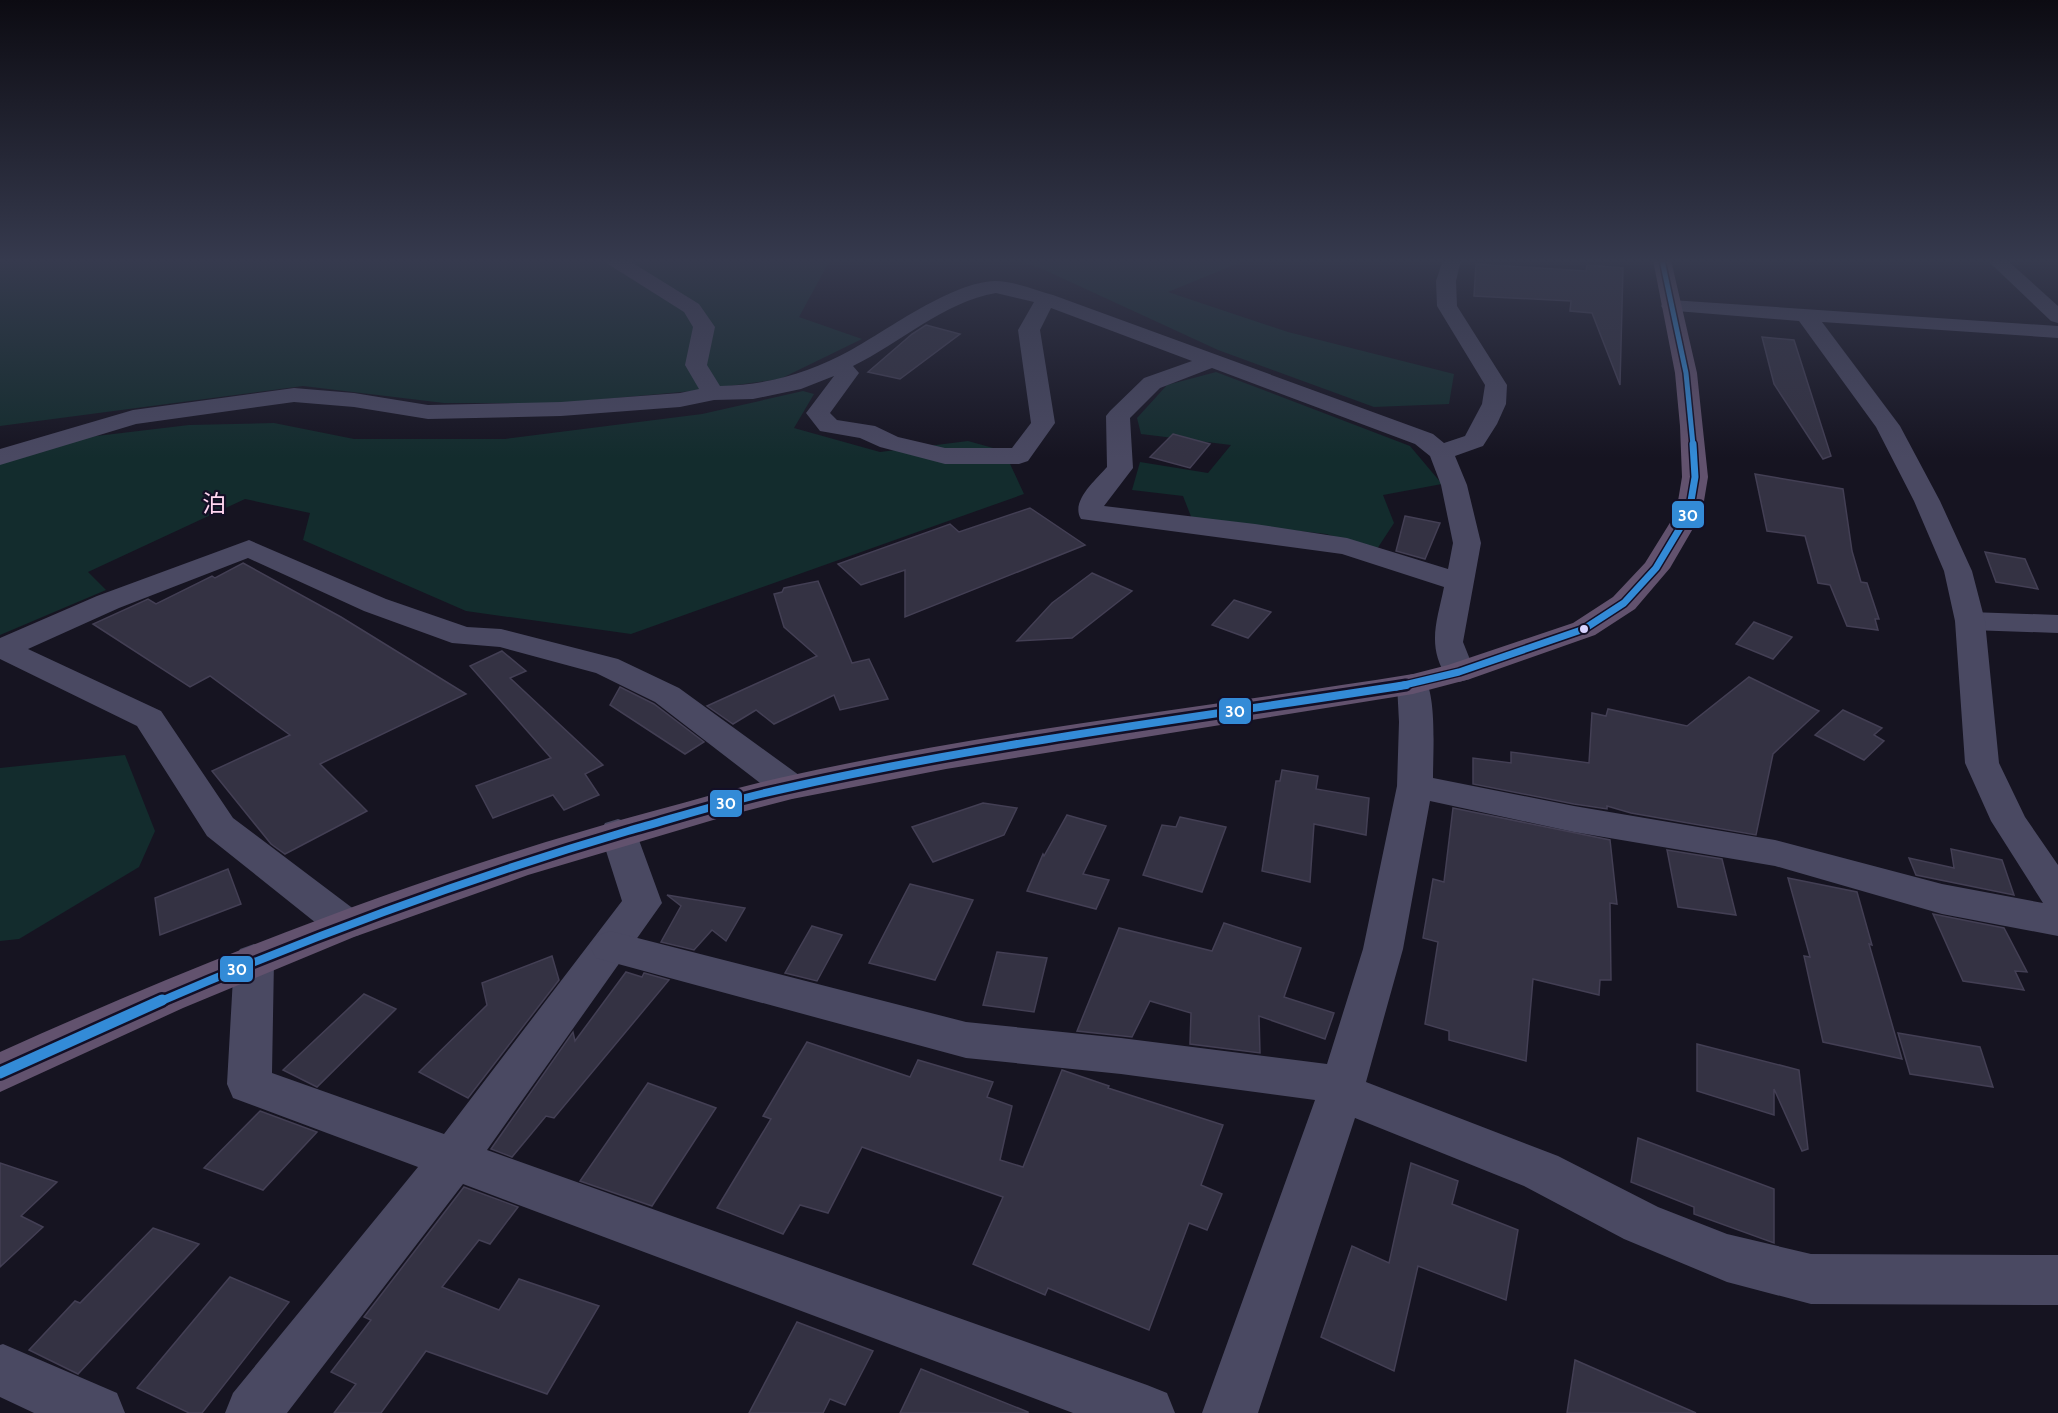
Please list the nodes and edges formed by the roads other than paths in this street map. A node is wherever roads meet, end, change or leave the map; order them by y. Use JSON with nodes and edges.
{"nodes":[{"id":1,"x":703,"y":326,"type":"edge"},
{"id":2,"x":909,"y":326,"type":"edge"},
{"id":3,"x":1031,"y":326,"type":"edge"},
{"id":4,"x":1118,"y":326,"type":"edge"},
{"id":5,"x":1459,"y":326,"type":"edge"},
{"id":6,"x":1675,"y":326,"type":"edge"},
{"id":7,"x":1814,"y":326,"type":"edge"},
{"id":8,"x":1973,"y":326,"type":"edge"},
{"id":9,"x":2058,"y":332,"type":"edge"},
{"id":10,"x":1211,"y":361,"type":"junction"},
{"id":11,"x":838,"y":365,"type":"junction"},
{"id":12,"x":714,"y":393,"type":"junction"},
{"id":13,"x":1441,"y":453,"type":"junction"},
{"id":14,"x":0,"y":457,"type":"edge"},
{"id":15,"x":1461,"y":583,"type":"junction"},
{"id":16,"x":1970,"y":621,"type":"junction"},
{"id":17,"x":2058,"y":624,"type":"edge"},
{"id":18,"x":2,"y":647,"type":"edge"},
{"id":19,"x":1459,"y":672,"type":"junction"},
{"id":20,"x":1413,"y":684,"type":"junction"},
{"id":21,"x":1415,"y":786,"type":"junction"},
{"id":22,"x":790,"y":788,"type":"junction"},
{"id":23,"x":618,"y":832,"type":"junction"},
{"id":24,"x":2058,"y":895,"type":"edge"},
{"id":25,"x":2058,"y":921,"type":"edge"},
{"id":26,"x":345,"y":924,"type":"junction"},
{"id":27,"x":610,"y":946,"type":"junction"},
{"id":28,"x":254,"y":960,"type":"junction"},
{"id":29,"x":0,"y":1072,"type":"edge"},
{"id":30,"x":1341,"y":1092,"type":"junction"},
{"id":31,"x":454,"y":1158,"type":"junction"},
{"id":32,"x":2058,"y":1280,"type":"edge"},
{"id":33,"x":1,"y":1371,"type":"edge"},
{"id":34,"x":97,"y":1413,"type":"edge"},
{"id":35,"x":253,"y":1413,"type":"edge"},
{"id":36,"x":1147,"y":1413,"type":"edge"},
{"id":37,"x":1230,"y":1413,"type":"edge"}],
"edges":[{"from":1,"to":12,"type":"street"},
{"from":2,"to":11,"type":"street"},
{"from":3,"to":11,"type":"street"},
{"from":4,"to":10,"type":"street"},
{"from":5,"to":13,"type":"street"},
{"from":6,"to":19,"type":"highway"},
{"from":7,"to":16,"type":"street"},
{"from":8,"to":9,"type":"street"},
{"from":10,"to":13,"type":"street"},
{"from":10,"to":15,"type":"street"},
{"from":11,"to":12,"type":"street"},
{"from":12,"to":14,"type":"street"},
{"from":13,"to":15,"type":"street"},
{"from":15,"to":19,"type":"street"},
{"from":16,"to":17,"type":"street"},
{"from":16,"to":24,"type":"street"},
{"from":18,"to":22,"type":"street"},
{"from":18,"to":26,"type":"street"},
{"from":19,"to":20,"type":"highway"},
{"from":20,"to":21,"type":"street"},
{"from":20,"to":22,"type":"highway"},
{"from":21,"to":25,"type":"street"},
{"from":21,"to":30,"type":"street"},
{"from":22,"to":23,"type":"highway"},
{"from":23,"to":26,"type":"highway"},
{"from":23,"to":27,"type":"street"},
{"from":26,"to":28,"type":"highway"},
{"from":27,"to":30,"type":"street"},
{"from":27,"to":31,"type":"street"},
{"from":28,"to":29,"type":"highway"},
{"from":28,"to":31,"type":"street"},
{"from":30,"to":32,"type":"street"},
{"from":30,"to":37,"type":"street"},
{"from":31,"to":35,"type":"street"},
{"from":31,"to":36,"type":"street"},
{"from":33,"to":34,"type":"street"}]}
